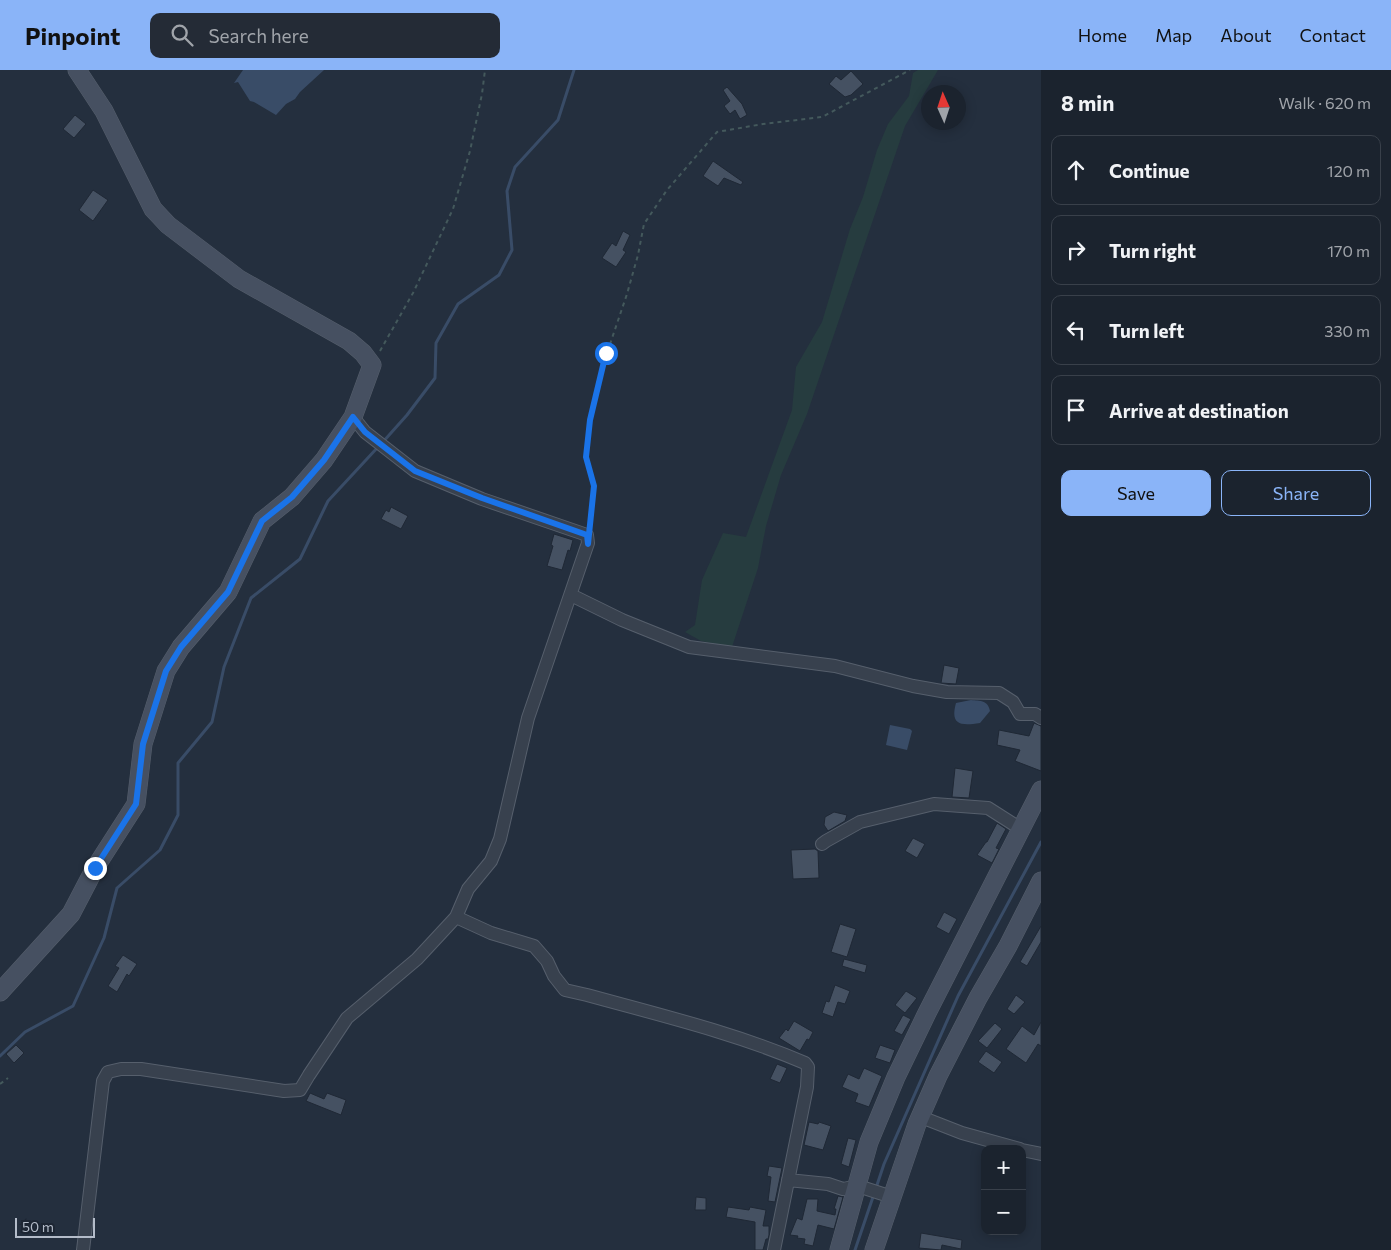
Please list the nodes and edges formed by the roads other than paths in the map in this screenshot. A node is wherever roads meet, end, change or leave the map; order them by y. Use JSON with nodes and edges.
{"nodes":[{"id":1,"x":77,"y":70,"type":"edge"},
{"id":2,"x":353,"y":417,"type":"junction"},
{"id":3,"x":570,"y":595,"type":"junction"},
{"id":4,"x":1041,"y":718,"type":"edge"},
{"id":5,"x":1041,"y":790,"type":"edge"},
{"id":6,"x":1021,"y":829,"type":"junction"},
{"id":7,"x":822,"y":844,"type":"dead end"},
{"id":8,"x":1041,"y":881,"type":"edge"},
{"id":9,"x":456,"y":917,"type":"junction"},
{"id":10,"x":0,"y":992,"type":"edge"},
{"id":11,"x":921,"y":1117,"type":"junction"},
{"id":12,"x":1006,"y":1145,"type":"edge"},
{"id":13,"x":1026,"y":1150,"type":"edge"},
{"id":14,"x":1041,"y":1154,"type":"edge"},
{"id":15,"x":788,"y":1180,"type":"junction"},
{"id":16,"x":858,"y":1186,"type":"junction"},
{"id":17,"x":892,"y":1196,"type":"junction"},
{"id":18,"x":83,"y":1250,"type":"edge"},
{"id":19,"x":774,"y":1250,"type":"edge"},
{"id":20,"x":839,"y":1250,"type":"edge"},
{"id":21,"x":874,"y":1250,"type":"edge"}],
"edges":[{"from":1,"to":2,"type":"street"},
{"from":2,"to":3,"type":"street"},
{"from":2,"to":10,"type":"street"},
{"from":3,"to":4,"type":"street"},
{"from":3,"to":9,"type":"street"},
{"from":5,"to":6,"type":"street"},
{"from":6,"to":7,"type":"street"},
{"from":6,"to":16,"type":"street"},
{"from":8,"to":11,"type":"street"},
{"from":9,"to":15,"type":"street"},
{"from":9,"to":18,"type":"street"},
{"from":11,"to":12,"type":"street"},
{"from":11,"to":17,"type":"street"},
{"from":13,"to":14,"type":"street"},
{"from":15,"to":16,"type":"street"},
{"from":15,"to":19,"type":"street"},
{"from":16,"to":17,"type":"street"},
{"from":16,"to":20,"type":"street"},
{"from":17,"to":21,"type":"street"}]}
